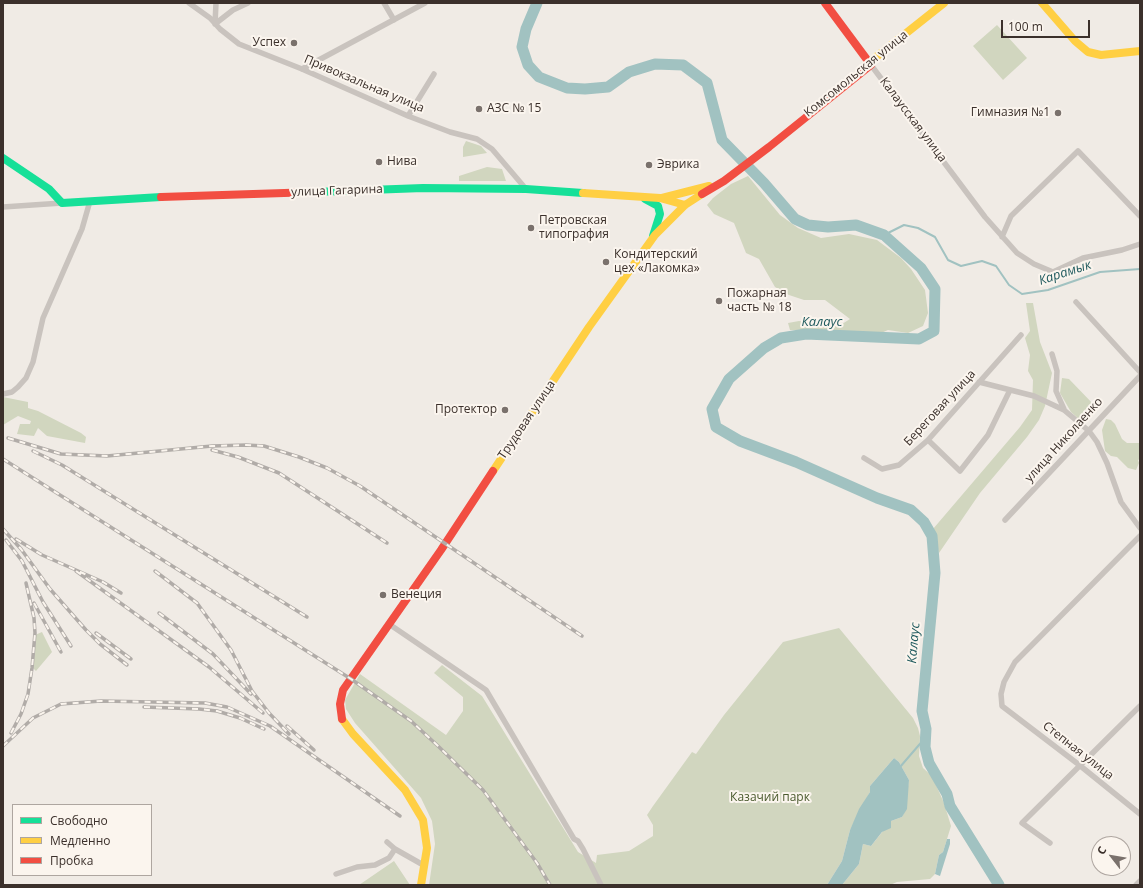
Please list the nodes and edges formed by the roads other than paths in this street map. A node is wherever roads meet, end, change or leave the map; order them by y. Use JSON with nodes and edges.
{"nodes":[{"id":1,"x":189,"y":3,"type":"edge"},
{"id":2,"x":216,"y":3,"type":"edge"},
{"id":3,"x":248,"y":3,"type":"edge"},
{"id":4,"x":384,"y":3,"type":"edge"},
{"id":5,"x":425,"y":3,"type":"edge"},
{"id":6,"x":825,"y":3,"type":"edge"},
{"id":7,"x":944,"y":3,"type":"edge"},
{"id":8,"x":1042,"y":3,"type":"edge"},
{"id":9,"x":394,"y":20,"type":"junction"},
{"id":10,"x":215,"y":24,"type":"junction"},
{"id":11,"x":1140,"y":51,"type":"edge"},
{"id":12,"x":870,"y":64,"type":"junction"},
{"id":13,"x":302,"y":69,"type":"junction"},
{"id":14,"x":434,"y":74,"type":"dead end"},
{"id":15,"x":408,"y":116,"type":"junction"},
{"id":16,"x":3,"y":158,"type":"edge"},
{"id":17,"x":724,"y":180,"type":"junction"},
{"id":18,"x":526,"y":189,"type":"junction"},
{"id":19,"x":635,"y":196,"type":"junction"},
{"id":20,"x":660,"y":198,"type":"junction"},
{"id":21,"x":90,"y":201,"type":"junction"},
{"id":22,"x":62,"y":203,"type":"junction"},
{"id":23,"x":685,"y":205,"type":"junction"},
{"id":24,"x":3,"y":207,"type":"edge"},
{"id":25,"x":1140,"y":216,"type":"edge"},
{"id":26,"x":1002,"y":237,"type":"junction"},
{"id":27,"x":653,"y":238,"type":"junction"},
{"id":28,"x":1140,"y":244,"type":"edge"},
{"id":29,"x":1076,"y":302,"type":"dead end"},
{"id":30,"x":1020,"y":336,"type":"dead end"},
{"id":31,"x":1052,"y":354,"type":"dead end"},
{"id":32,"x":1140,"y":372,"type":"edge"},
{"id":33,"x":1140,"y":376,"type":"edge"},
{"id":34,"x":979,"y":382,"type":"junction"},
{"id":35,"x":1010,"y":390,"type":"junction"},
{"id":36,"x":3,"y":394,"type":"edge"},
{"id":37,"x":1064,"y":410,"type":"junction"},
{"id":38,"x":1089,"y":431,"type":"junction"},
{"id":39,"x":928,"y":440,"type":"junction"},
{"id":40,"x":864,"y":458,"type":"dead end"},
{"id":41,"x":1005,"y":520,"type":"dead end"},
{"id":42,"x":1140,"y":528,"type":"edge"},
{"id":43,"x":1140,"y":536,"type":"edge"},
{"id":44,"x":389,"y":624,"type":"junction"},
{"id":45,"x":1140,"y":706,"type":"edge"},
{"id":46,"x":1081,"y":766,"type":"junction"},
{"id":47,"x":1140,"y":814,"type":"edge"},
{"id":48,"x":387,"y":842,"type":"dead end"},
{"id":49,"x":1050,"y":843,"type":"dead end"},
{"id":50,"x":395,"y":849,"type":"junction"},
{"id":51,"x":426,"y":866,"type":"junction"},
{"id":52,"x":336,"y":874,"type":"dead end"},
{"id":53,"x":1140,"y":881,"type":"edge"},
{"id":54,"x":421,"y":885,"type":"edge"},
{"id":55,"x":601,"y":885,"type":"edge"},
{"id":56,"x":1136,"y":885,"type":"edge"}],
"edges":[{"from":1,"to":10,"type":"street","name":"Привокзальная улица"},
{"from":2,"to":10,"type":"street"},
{"from":3,"to":10,"type":"street"},
{"from":4,"to":9,"type":"street"},
{"from":5,"to":9,"type":"street"},
{"from":6,"to":12,"type":"main road","name":"Калаусская улица"},
{"from":7,"to":12,"type":"main road","name":"Комсомольская улица"},
{"from":8,"to":11,"type":"main road"},
{"from":9,"to":13,"type":"street"},
{"from":10,"to":13,"type":"street","name":"Привокзальная улица"},
{"from":12,"to":17,"type":"main road","name":"Комсомольская улица"},
{"from":12,"to":26,"type":"street","name":"Калаусская улица"},
{"from":13,"to":15,"type":"street","name":"Привокзальная улица"},
{"from":14,"to":15,"type":"street"},
{"from":15,"to":18,"type":"street","name":"Привокзальная улица"},
{"from":16,"to":22,"type":"main road"},
{"from":17,"to":20,"type":"main road"},
{"from":17,"to":23,"type":"main road","name":"Трудовая улица"},
{"from":18,"to":19,"type":"main road","name":"улица Гагарина"},
{"from":18,"to":21,"type":"main road","name":"улица Гагарина"},
{"from":19,"to":20,"type":"main road","name":"улица Гагарина"},
{"from":19,"to":27,"type":"main road"},
{"from":20,"to":23,"type":"main road","name":"улица Гагарина"},
{"from":21,"to":22,"type":"main road","name":"улица Гагарина"},
{"from":21,"to":36,"type":"street"},
{"from":22,"to":24,"type":"street"},
{"from":23,"to":27,"type":"main road","name":"Трудовая улица"},
{"from":25,"to":26,"type":"street"},
{"from":26,"to":28,"type":"street","name":"Калаусская улица"},
{"from":27,"to":44,"type":"main road","name":"Трудовая улица"},
{"from":29,"to":32,"type":"street"},
{"from":30,"to":34,"type":"street","name":"Береговая улица"},
{"from":31,"to":37,"type":"street"},
{"from":33,"to":38,"type":"street","name":"улица Николаенко"},
{"from":34,"to":35,"type":"street"},
{"from":34,"to":39,"type":"street","name":"Береговая улица"},
{"from":35,"to":37,"type":"street"},
{"from":35,"to":39,"type":"street"},
{"from":37,"to":38,"type":"street"},
{"from":38,"to":41,"type":"street","name":"улица Николаенко"},
{"from":38,"to":42,"type":"street"},
{"from":39,"to":40,"type":"street","name":"Береговая улица"},
{"from":43,"to":46,"type":"street","name":"Степная улица"},
{"from":44,"to":51,"type":"main road","name":"Трудовая улица"},
{"from":44,"to":55,"type":"street"},
{"from":45,"to":46,"type":"street"},
{"from":46,"to":47,"type":"street","name":"Степная улица"},
{"from":46,"to":49,"type":"street"},
{"from":48,"to":50,"type":"street"},
{"from":50,"to":51,"type":"street"},
{"from":50,"to":52,"type":"street"},
{"from":51,"to":54,"type":"main road","name":"Трудовая улица"},
{"from":53,"to":56,"type":"street"}]}
